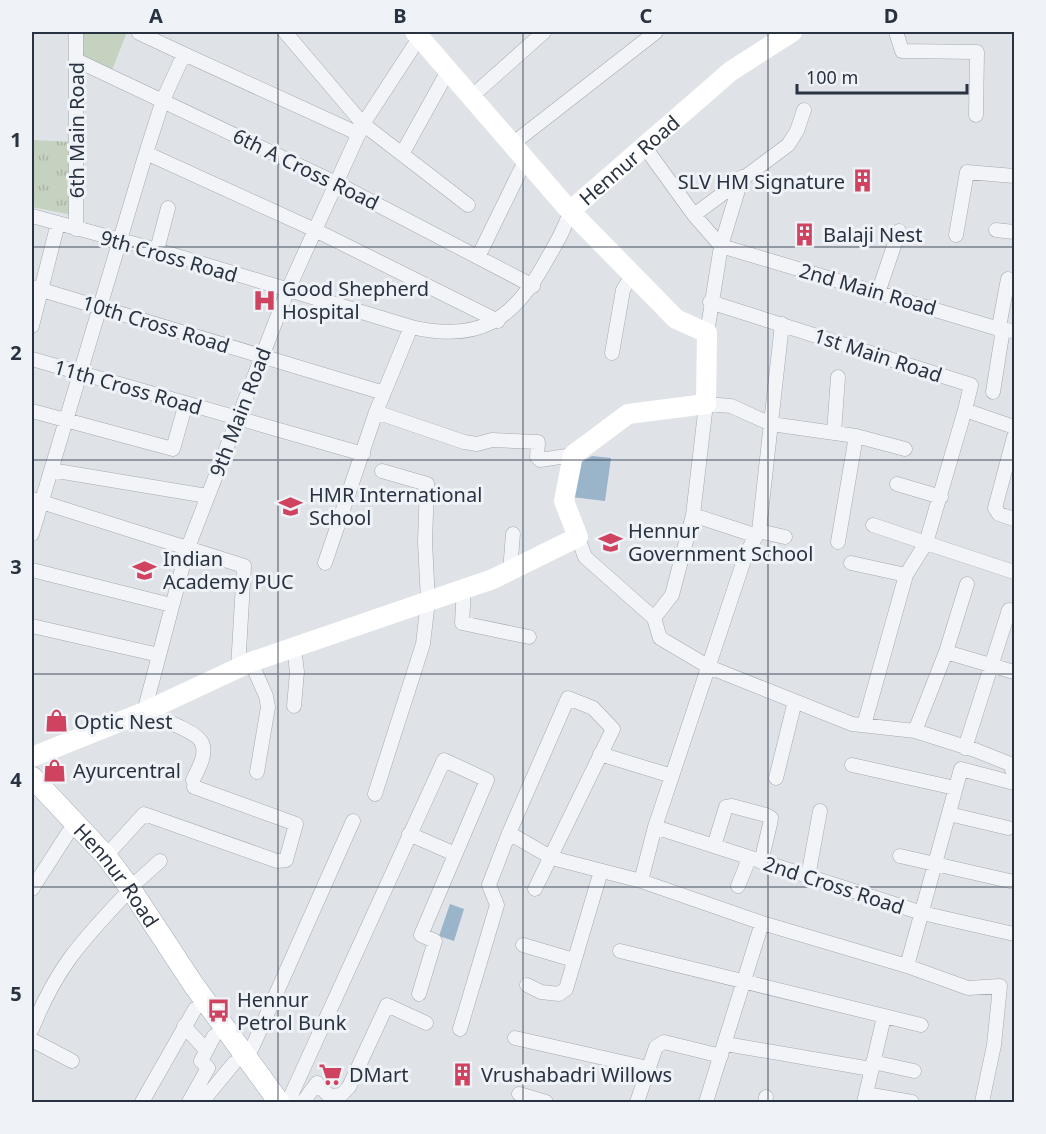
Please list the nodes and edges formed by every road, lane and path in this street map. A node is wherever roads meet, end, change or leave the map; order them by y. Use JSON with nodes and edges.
{"nodes":[{"id":1,"x":76,"y":32,"type":"edge"},
{"id":2,"x":285,"y":32,"type":"edge"},
{"id":3,"x":544,"y":32,"type":"edge"},
{"id":4,"x":656,"y":32,"type":"edge"},
{"id":5,"x":792,"y":32,"type":"edge"},
{"id":6,"x":896,"y":32,"type":"edge"},
{"id":7,"x":139,"y":33,"type":"dead end"},
{"id":8,"x":419,"y":33,"type":"edge"},
{"id":9,"x":184,"y":54,"type":"junction"},
{"id":10,"x":76,"y":60,"type":"junction"},
{"id":11,"x":448,"y":71,"type":"junction"},
{"id":12,"x":471,"y":97,"type":"junction"},
{"id":13,"x":164,"y":100,"type":"junction"},
{"id":14,"x":804,"y":110,"type":"dead end"},
{"id":15,"x":976,"y":115,"type":"dead end"},
{"id":16,"x":361,"y":129,"type":"junction"},
{"id":17,"x":512,"y":146,"type":"junction"},
{"id":18,"x":644,"y":146,"type":"junction"},
{"id":19,"x":146,"y":153,"type":"junction"},
{"id":20,"x":402,"y":154,"type":"junction"},
{"id":21,"x":525,"y":161,"type":"junction"},
{"id":22,"x":1014,"y":176,"type":"edge"},
{"id":23,"x":742,"y":177,"type":"junction"},
{"id":24,"x":336,"y":183,"type":"junction"},
{"id":25,"x":468,"y":205,"type":"dead end"},
{"id":26,"x":168,"y":208,"type":"dead end"},
{"id":27,"x":570,"y":211,"type":"junction"},
{"id":28,"x":694,"y":215,"type":"junction"},
{"id":29,"x":32,"y":216,"type":"edge"},
{"id":30,"x":58,"y":223,"type":"junction"},
{"id":31,"x":76,"y":229,"type":"junction"},
{"id":32,"x":315,"y":230,"type":"junction"},
{"id":33,"x":996,"y":230,"type":"dead end"},
{"id":34,"x":899,"y":231,"type":"dead end"},
{"id":35,"x":1014,"y":232,"type":"edge"},
{"id":36,"x":956,"y":235,"type":"dead end"},
{"id":37,"x":119,"y":240,"type":"junction"},
{"id":38,"x":721,"y":246,"type":"junction"},
{"id":39,"x":157,"y":250,"type":"junction"},
{"id":40,"x":478,"y":257,"type":"junction"},
{"id":41,"x":632,"y":275,"type":"junction"},
{"id":42,"x":1008,"y":279,"type":"dead end"},
{"id":43,"x":532,"y":286,"type":"junction"},
{"id":44,"x":37,"y":288,"type":"edge"},
{"id":45,"x":287,"y":292,"type":"junction"},
{"id":46,"x":879,"y":293,"type":"junction"},
{"id":47,"x":710,"y":302,"type":"junction"},
{"id":48,"x":98,"y":307,"type":"junction"},
{"id":49,"x":498,"y":321,"type":"junction"},
{"id":50,"x":782,"y":324,"type":"junction"},
{"id":51,"x":32,"y":326,"type":"edge"},
{"id":52,"x":411,"y":327,"type":"junction"},
{"id":53,"x":1005,"y":329,"type":"edge"},
{"id":54,"x":707,"y":333,"type":"junction"},
{"id":55,"x":612,"y":353,"type":"dead end"},
{"id":56,"x":261,"y":356,"type":"junction"},
{"id":57,"x":32,"y":359,"type":"edge"},
{"id":58,"x":78,"y":372,"type":"junction"},
{"id":59,"x":838,"y":377,"type":"dead end"},
{"id":60,"x":993,"y":392,"type":"dead end"},
{"id":61,"x":384,"y":393,"type":"junction"},
{"id":62,"x":186,"y":404,"type":"junction"},
{"id":63,"x":706,"y":404,"type":"junction"},
{"id":64,"x":965,"y":410,"type":"junction"},
{"id":65,"x":32,"y":411,"type":"edge"},
{"id":66,"x":376,"y":412,"type":"junction"},
{"id":67,"x":238,"y":418,"type":"junction"},
{"id":68,"x":64,"y":421,"type":"junction"},
{"id":69,"x":771,"y":424,"type":"junction"},
{"id":70,"x":1014,"y":427,"type":"edge"},
{"id":71,"x":834,"y":433,"type":"junction"},
{"id":72,"x":856,"y":436,"type":"junction"},
{"id":73,"x":1014,"y":437,"type":"edge"},
{"id":74,"x":905,"y":449,"type":"dead end"},
{"id":75,"x":363,"y":454,"type":"junction"},
{"id":76,"x":573,"y":455,"type":"junction"},
{"id":77,"x":51,"y":470,"type":"junction"},
{"id":78,"x":382,"y":471,"type":"dead end"},
{"id":79,"x":897,"y":484,"type":"dead end"},
{"id":80,"x":207,"y":496,"type":"junction"},
{"id":81,"x":941,"y":497,"type":"junction"},
{"id":82,"x":36,"y":501,"type":"edge"},
{"id":83,"x":693,"y":515,"type":"junction"},
{"id":84,"x":1014,"y":519,"type":"edge"},
{"id":85,"x":873,"y":525,"type":"dead end"},
{"id":86,"x":757,"y":533,"type":"junction"},
{"id":87,"x":32,"y":534,"type":"edge"},
{"id":88,"x":513,"y":534,"type":"dead end"},
{"id":89,"x":578,"y":537,"type":"junction"},
{"id":90,"x":785,"y":537,"type":"dead end"},
{"id":91,"x":837,"y":542,"type":"dead end"},
{"id":92,"x":926,"y":543,"type":"junction"},
{"id":93,"x":187,"y":550,"type":"junction"},
{"id":94,"x":325,"y":563,"type":"dead end"},
{"id":95,"x":851,"y":563,"type":"dead end"},
{"id":96,"x":32,"y":570,"type":"edge"},
{"id":97,"x":510,"y":571,"type":"junction"},
{"id":98,"x":1014,"y":572,"type":"edge"},
{"id":99,"x":906,"y":575,"type":"junction"},
{"id":100,"x":967,"y":584,"type":"dead end"},
{"id":101,"x":464,"y":588,"type":"junction"},
{"id":102,"x":428,"y":601,"type":"junction"},
{"id":103,"x":171,"y":605,"type":"junction"},
{"id":104,"x":1009,"y":610,"type":"dead end"},
{"id":105,"x":654,"y":618,"type":"junction"},
{"id":106,"x":32,"y":626,"type":"edge"},
{"id":107,"x":529,"y":637,"type":"dead end"},
{"id":108,"x":294,"y":647,"type":"junction"},
{"id":109,"x":946,"y":652,"type":"junction"},
{"id":110,"x":159,"y":655,"type":"junction"},
{"id":111,"x":990,"y":664,"type":"junction"},
{"id":112,"x":245,"y":665,"type":"junction"},
{"id":113,"x":709,"y":667,"type":"junction"},
{"id":114,"x":1014,"y":672,"type":"edge"},
{"id":115,"x":795,"y":701,"type":"junction"},
{"id":116,"x":294,"y":706,"type":"dead end"},
{"id":117,"x":144,"y":712,"type":"junction"},
{"id":118,"x":864,"y":724,"type":"junction"},
{"id":119,"x":915,"y":731,"type":"junction"},
{"id":120,"x":965,"y":747,"type":"junction"},
{"id":121,"x":600,"y":754,"type":"junction"},
{"id":122,"x":32,"y":757,"type":"edge"},
{"id":123,"x":852,"y":765,"type":"dead end"},
{"id":124,"x":256,"y":772,"type":"dead end"},
{"id":125,"x":1014,"y":774,"type":"edge"},
{"id":126,"x":672,"y":776,"type":"junction"},
{"id":127,"x":32,"y":777,"type":"edge"},
{"id":128,"x":776,"y":778,"type":"dead end"},
{"id":129,"x":1014,"y":783,"type":"edge"},
{"id":130,"x":955,"y":788,"type":"junction"},
{"id":131,"x":375,"y":794,"type":"dead end"},
{"id":132,"x":32,"y":798,"type":"edge"},
{"id":133,"x":820,"y":811,"type":"dead end"},
{"id":134,"x":949,"y":814,"type":"junction"},
{"id":135,"x":353,"y":821,"type":"dead end"},
{"id":136,"x":655,"y":827,"type":"junction"},
{"id":137,"x":1008,"y":828,"type":"dead end"},
{"id":138,"x":68,"y":833,"type":"junction"},
{"id":139,"x":509,"y":833,"type":"junction"},
{"id":140,"x":409,"y":834,"type":"junction"},
{"id":141,"x":714,"y":846,"type":"junction"},
{"id":142,"x":455,"y":854,"type":"junction"},
{"id":143,"x":106,"y":856,"type":"junction"},
{"id":144,"x":900,"y":856,"type":"dead end"},
{"id":145,"x":552,"y":858,"type":"junction"},
{"id":146,"x":755,"y":860,"type":"junction"},
{"id":147,"x":160,"y":861,"type":"dead end"},
{"id":148,"x":935,"y":865,"type":"junction"},
{"id":149,"x":601,"y":871,"type":"junction"},
{"id":150,"x":808,"y":877,"type":"junction"},
{"id":151,"x":641,"y":881,"type":"junction"},
{"id":152,"x":1014,"y":882,"type":"edge"},
{"id":153,"x":738,"y":886,"type":"dead end"},
{"id":154,"x":32,"y":889,"type":"edge"},
{"id":155,"x":535,"y":889,"type":"dead end"},
{"id":156,"x":126,"y":893,"type":"junction"},
{"id":157,"x":922,"y":913,"type":"junction"},
{"id":158,"x":762,"y":923,"type":"junction"},
{"id":159,"x":1014,"y":934,"type":"edge"},
{"id":160,"x":523,"y":945,"type":"dead end"},
{"id":161,"x":620,"y":951,"type":"dead end"},
{"id":162,"x":574,"y":960,"type":"junction"},
{"id":163,"x":907,"y":966,"type":"junction"},
{"id":164,"x":743,"y":983,"type":"junction"},
{"id":165,"x":527,"y":985,"type":"dead end"},
{"id":166,"x":188,"y":987,"type":"junction"},
{"id":167,"x":419,"y":994,"type":"dead end"},
{"id":168,"x":189,"y":1017,"type":"junction"},
{"id":169,"x":884,"y":1017,"type":"junction"},
{"id":170,"x":426,"y":1023,"type":"dead end"},
{"id":171,"x":921,"y":1025,"type":"dead end"},
{"id":172,"x":32,"y":1029,"type":"edge"},
{"id":173,"x":460,"y":1029,"type":"dead end"},
{"id":174,"x":515,"y":1038,"type":"dead end"},
{"id":175,"x":32,"y":1040,"type":"edge"},
{"id":176,"x":210,"y":1043,"type":"junction"},
{"id":177,"x":723,"y":1050,"type":"junction"},
{"id":178,"x":238,"y":1057,"type":"junction"},
{"id":179,"x":72,"y":1061,"type":"dead end"},
{"id":180,"x":872,"y":1065,"type":"junction"},
{"id":181,"x":648,"y":1068,"type":"junction"},
{"id":182,"x":914,"y":1071,"type":"dead end"},
{"id":183,"x":519,"y":1094,"type":"dead end"},
{"id":184,"x":865,"y":1098,"type":"edge"},
{"id":185,"x":142,"y":1102,"type":"edge"},
{"id":186,"x":189,"y":1102,"type":"edge"},
{"id":187,"x":201,"y":1102,"type":"edge"},
{"id":188,"x":264,"y":1102,"type":"edge"},
{"id":189,"x":279,"y":1102,"type":"edge"},
{"id":190,"x":288,"y":1102,"type":"edge"},
{"id":191,"x":303,"y":1102,"type":"edge"},
{"id":192,"x":546,"y":1102,"type":"edge"},
{"id":193,"x":637,"y":1102,"type":"edge"},
{"id":194,"x":706,"y":1102,"type":"edge"},
{"id":195,"x":912,"y":1102,"type":"edge"},
{"id":196,"x":982,"y":1102,"type":"edge"}],
"edges":[{"from":1,"to":10,"type":"street","name":"6th Main Road"},
{"from":2,"to":16,"type":"street"},
{"from":3,"to":12,"type":"street"},
{"from":4,"to":17,"type":"street"},
{"from":5,"to":18,"type":"street","name":"Hennur Road"},
{"from":6,"to":15,"type":"street"},
{"from":7,"to":9,"type":"street"},
{"from":8,"to":11,"type":"street","name":"Hennur Road"},
{"from":8,"to":16,"type":"street","name":"9th Main Road"},
{"from":9,"to":13,"type":"street"},
{"from":9,"to":16,"type":"street"},
{"from":10,"to":13,"type":"street","name":"6th A Cross Road"},
{"from":10,"to":31,"type":"street","name":"6th Main Road"},
{"from":11,"to":12,"type":"street","name":"Hennur Road"},
{"from":11,"to":20,"type":"street"},
{"from":12,"to":17,"type":"street","name":"Hennur Road"},
{"from":13,"to":19,"type":"street"},
{"from":13,"to":24,"type":"street","name":"6th A Cross Road"},
{"from":14,"to":23,"type":"street"},
{"from":16,"to":20,"type":"street"},
{"from":16,"to":24,"type":"street","name":"9th Main Road"},
{"from":17,"to":21,"type":"street","name":"Hennur Road"},
{"from":18,"to":27,"type":"street","name":"Hennur Road"},
{"from":18,"to":28,"type":"street"},
{"from":19,"to":32,"type":"street"},
{"from":19,"to":37,"type":"street"},
{"from":20,"to":25,"type":"street"},
{"from":21,"to":27,"type":"street","name":"Hennur Road"},
{"from":21,"to":40,"type":"street"},
{"from":22,"to":36,"type":"street"},
{"from":23,"to":28,"type":"street"},
{"from":23,"to":38,"type":"street"},
{"from":24,"to":32,"type":"street","name":"9th Main Road"},
{"from":24,"to":40,"type":"street","name":"6th A Cross Road"},
{"from":26,"to":39,"type":"street"},
{"from":27,"to":41,"type":"street"},
{"from":27,"to":43,"type":"street"},
{"from":28,"to":38,"type":"street"},
{"from":29,"to":30,"type":"street","name":"9th Cross Road"},
{"from":30,"to":31,"type":"street","name":"9th Cross Road"},
{"from":30,"to":44,"type":"street"},
{"from":31,"to":37,"type":"street","name":"9th Cross Road"},
{"from":32,"to":45,"type":"street","name":"9th Main Road"},
{"from":32,"to":49,"type":"street"},
{"from":33,"to":35,"type":"street"},
{"from":34,"to":46,"type":"street"},
{"from":37,"to":39,"type":"street","name":"9th Cross Road"},
{"from":37,"to":48,"type":"street"},
{"from":38,"to":46,"type":"street","name":"2nd Main Road"},
{"from":38,"to":47,"type":"street"},
{"from":39,"to":45,"type":"street","name":"9th Cross Road"},
{"from":40,"to":43,"type":"street","name":"6th A Cross Road"},
{"from":41,"to":54,"type":"street"},
{"from":41,"to":55,"type":"street"},
{"from":42,"to":53,"type":"street"},
{"from":43,"to":49,"type":"street"},
{"from":44,"to":48,"type":"street","name":"10th Cross Road"},
{"from":44,"to":51,"type":"street"},
{"from":45,"to":52,"type":"street","name":"9th Cross Road"},
{"from":45,"to":56,"type":"street","name":"9th Main Road"},
{"from":46,"to":53,"type":"street","name":"2nd Main Road"},
{"from":47,"to":50,"type":"street","name":"1st Main Road"},
{"from":47,"to":54,"type":"street"},
{"from":48,"to":56,"type":"street","name":"10th Cross Road"},
{"from":48,"to":58,"type":"street"},
{"from":49,"to":52,"type":"street"},
{"from":50,"to":64,"type":"street","name":"1st Main Road"},
{"from":50,"to":69,"type":"street"},
{"from":52,"to":61,"type":"street"},
{"from":53,"to":60,"type":"street"},
{"from":54,"to":63,"type":"street"},
{"from":56,"to":61,"type":"street","name":"10th Cross Road"},
{"from":56,"to":67,"type":"street","name":"9th Main Road"},
{"from":57,"to":58,"type":"street","name":"11th Cross Road"},
{"from":58,"to":62,"type":"street","name":"11th Cross Road"},
{"from":58,"to":68,"type":"street"},
{"from":59,"to":71,"type":"street"},
{"from":61,"to":66,"type":"street"},
{"from":62,"to":67,"type":"street","name":"11th Cross Road"},
{"from":62,"to":68,"type":"street"},
{"from":63,"to":69,"type":"street"},
{"from":63,"to":76,"type":"street"},
{"from":63,"to":83,"type":"street"},
{"from":64,"to":70,"type":"street"},
{"from":64,"to":81,"type":"street"},
{"from":65,"to":68,"type":"street"},
{"from":66,"to":75,"type":"street"},
{"from":66,"to":76,"type":"street"},
{"from":67,"to":75,"type":"street","name":"11th Cross Road"},
{"from":67,"to":80,"type":"street","name":"9th Main Road"},
{"from":68,"to":77,"type":"street"},
{"from":69,"to":71,"type":"street"},
{"from":69,"to":86,"type":"street"},
{"from":71,"to":72,"type":"street"},
{"from":72,"to":74,"type":"street"},
{"from":72,"to":91,"type":"street"},
{"from":73,"to":84,"type":"street"},
{"from":75,"to":94,"type":"street"},
{"from":76,"to":89,"type":"street"},
{"from":77,"to":80,"type":"street"},
{"from":77,"to":82,"type":"street"},
{"from":78,"to":102,"type":"street"},
{"from":79,"to":81,"type":"street"},
{"from":80,"to":93,"type":"street","name":"9th Main Road"},
{"from":81,"to":92,"type":"street"},
{"from":82,"to":87,"type":"street"},
{"from":82,"to":93,"type":"street"},
{"from":83,"to":86,"type":"street"},
{"from":83,"to":105,"type":"street"},
{"from":85,"to":92,"type":"street"},
{"from":86,"to":90,"type":"street"},
{"from":86,"to":113,"type":"street"},
{"from":88,"to":97,"type":"street"},
{"from":89,"to":97,"type":"street"},
{"from":89,"to":105,"type":"street"},
{"from":92,"to":98,"type":"street"},
{"from":92,"to":99,"type":"street"},
{"from":93,"to":103,"type":"street","name":"9th Main Road"},
{"from":93,"to":112,"type":"street"},
{"from":95,"to":99,"type":"street"},
{"from":96,"to":103,"type":"street"},
{"from":97,"to":101,"type":"street"},
{"from":99,"to":118,"type":"street"},
{"from":100,"to":109,"type":"street"},
{"from":101,"to":102,"type":"street"},
{"from":101,"to":107,"type":"street"},
{"from":102,"to":108,"type":"street"},
{"from":102,"to":131,"type":"street"},
{"from":103,"to":110,"type":"street","name":"9th Main Road"},
{"from":104,"to":111,"type":"street"},
{"from":105,"to":113,"type":"street"},
{"from":106,"to":110,"type":"street"},
{"from":108,"to":112,"type":"street"},
{"from":108,"to":116,"type":"street"},
{"from":109,"to":111,"type":"street"},
{"from":109,"to":119,"type":"street"},
{"from":110,"to":117,"type":"street","name":"9th Main Road"},
{"from":111,"to":114,"type":"street"},
{"from":111,"to":120,"type":"street"},
{"from":112,"to":117,"type":"street"},
{"from":112,"to":124,"type":"street"},
{"from":113,"to":115,"type":"street"},
{"from":113,"to":126,"type":"street"},
{"from":115,"to":118,"type":"street"},
{"from":115,"to":128,"type":"street"},
{"from":117,"to":122,"type":"street"},
{"from":117,"to":143,"type":"street"},
{"from":118,"to":119,"type":"street"},
{"from":119,"to":120,"type":"street"},
{"from":120,"to":125,"type":"street"},
{"from":121,"to":126,"type":"street"},
{"from":121,"to":139,"type":"street"},
{"from":121,"to":145,"type":"street"},
{"from":123,"to":130,"type":"street"},
{"from":126,"to":136,"type":"street"},
{"from":127,"to":143,"type":"main road","name":"Hennur Road"},
{"from":129,"to":130,"type":"street"},
{"from":130,"to":134,"type":"street"},
{"from":132,"to":138,"type":"main road"},
{"from":133,"to":150,"type":"street"},
{"from":134,"to":137,"type":"street"},
{"from":134,"to":148,"type":"street"},
{"from":135,"to":178,"type":"street"},
{"from":136,"to":141,"type":"street","name":"2nd Cross Road"},
{"from":136,"to":151,"type":"street"},
{"from":138,"to":154,"type":"street"},
{"from":138,"to":156,"type":"main road"},
{"from":139,"to":145,"type":"street"},
{"from":139,"to":173,"type":"street"},
{"from":140,"to":142,"type":"street"},
{"from":140,"to":142,"type":"street"},
{"from":140,"to":190,"type":"street"},
{"from":141,"to":146,"type":"street","name":"2nd Cross Road"},
{"from":141,"to":146,"type":"street"},
{"from":142,"to":167,"type":"street"},
{"from":143,"to":156,"type":"main road","name":"Hennur Road"},
{"from":144,"to":148,"type":"street"},
{"from":145,"to":149,"type":"street"},
{"from":145,"to":155,"type":"street"},
{"from":146,"to":150,"type":"street","name":"2nd Cross Road"},
{"from":146,"to":153,"type":"street"},
{"from":147,"to":156,"type":"street"},
{"from":148,"to":152,"type":"street"},
{"from":148,"to":157,"type":"street"},
{"from":149,"to":151,"type":"street"},
{"from":149,"to":162,"type":"street"},
{"from":150,"to":157,"type":"street","name":"2nd Cross Road"},
{"from":151,"to":158,"type":"street"},
{"from":156,"to":166,"type":"main road","name":"Hennur Road"},
{"from":156,"to":172,"type":"street"},
{"from":157,"to":159,"type":"street","name":"2nd Cross Road"},
{"from":157,"to":163,"type":"street"},
{"from":158,"to":163,"type":"street"},
{"from":158,"to":164,"type":"street"},
{"from":160,"to":162,"type":"street"},
{"from":161,"to":164,"type":"street"},
{"from":162,"to":165,"type":"street"},
{"from":163,"to":196,"type":"street"},
{"from":164,"to":169,"type":"street"},
{"from":164,"to":177,"type":"street"},
{"from":166,"to":168,"type":"main road"},
{"from":166,"to":178,"type":"main road"},
{"from":168,"to":176,"type":"main road"},
{"from":168,"to":185,"type":"street"},
{"from":169,"to":171,"type":"street"},
{"from":169,"to":180,"type":"street"},
{"from":170,"to":191,"type":"street"},
{"from":174,"to":181,"type":"street"},
{"from":175,"to":179,"type":"street"},
{"from":176,"to":178,"type":"main road"},
{"from":176,"to":186,"type":"street"},
{"from":177,"to":180,"type":"street"},
{"from":177,"to":181,"type":"street"},
{"from":177,"to":194,"type":"street"},
{"from":178,"to":187,"type":"street"},
{"from":178,"to":188,"type":"main road"},
{"from":178,"to":189,"type":"main road"},
{"from":180,"to":182,"type":"street"},
{"from":180,"to":184,"type":"street"},
{"from":181,"to":193,"type":"street"},
{"from":183,"to":192,"type":"street"},
{"from":184,"to":195,"type":"street"}]}
